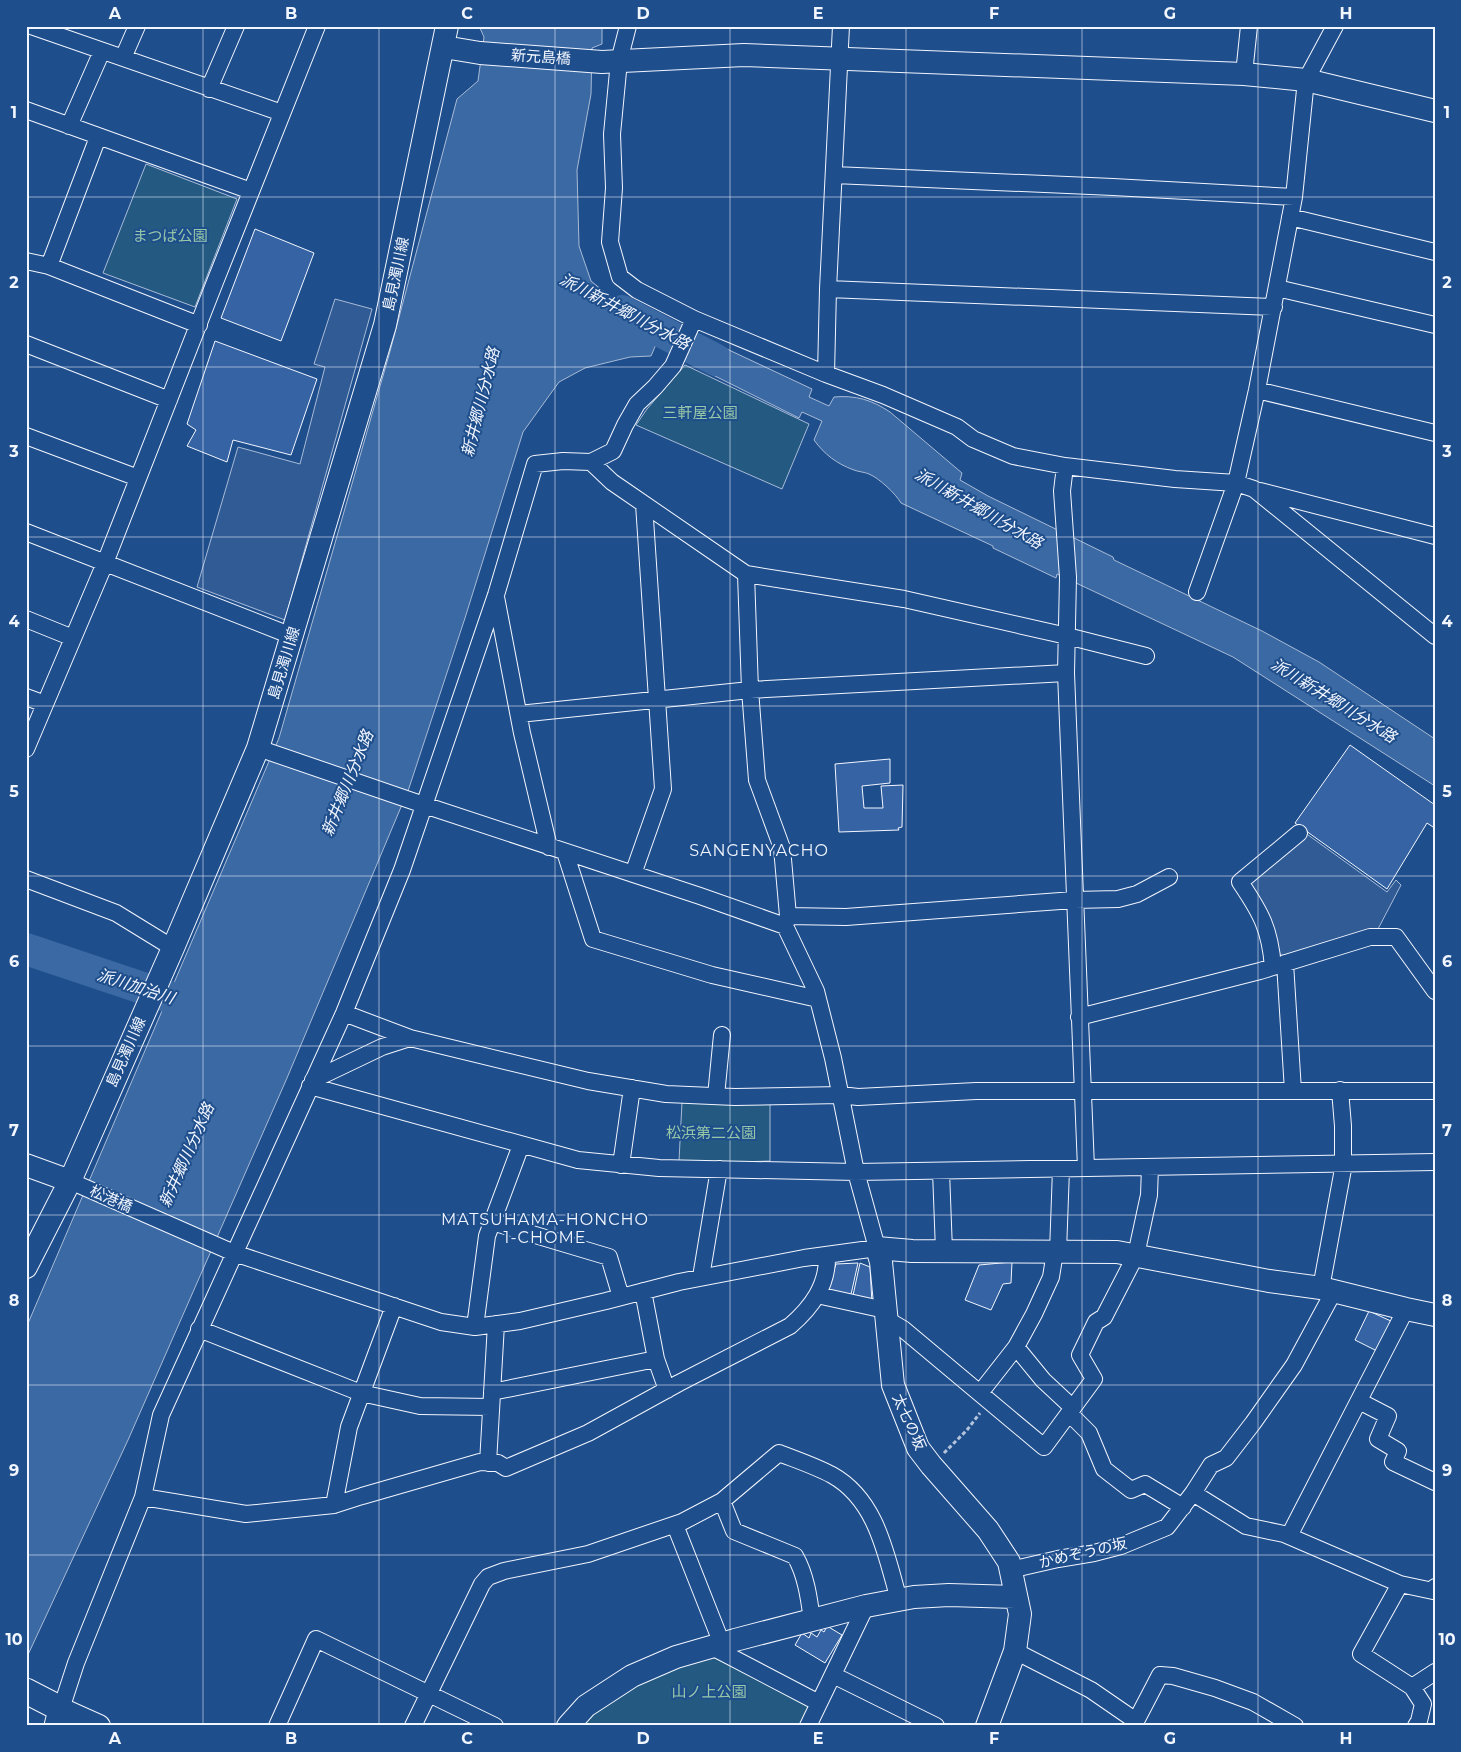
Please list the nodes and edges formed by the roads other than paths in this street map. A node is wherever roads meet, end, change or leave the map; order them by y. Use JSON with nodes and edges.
{"nodes":[{"id":1,"x":137,"y":26,"type":"edge"},
{"id":2,"x":236,"y":26,"type":"edge"},
{"id":3,"x":317,"y":26,"type":"edge"},
{"id":4,"x":628,"y":26,"type":"edge"},
{"id":5,"x":841,"y":26,"type":"edge"},
{"id":6,"x":1249,"y":26,"type":"edge"},
{"id":7,"x":1335,"y":26,"type":"edge"},
{"id":8,"x":39,"y":28,"type":"edge"},
{"id":9,"x":445,"y":37,"type":"edge"},
{"id":10,"x":102,"y":51,"type":"junction"},
{"id":11,"x":123,"y":58,"type":"junction"},
{"id":12,"x":840,"y":58,"type":"junction"},
{"id":13,"x":610,"y":62,"type":"junction"},
{"id":14,"x":1244,"y":74,"type":"junction"},
{"id":15,"x":1306,"y":80,"type":"junction"},
{"id":16,"x":209,"y":89,"type":"junction"},
{"id":17,"x":26,"y":110,"type":"edge"},
{"id":18,"x":1435,"y":111,"type":"edge"},
{"id":19,"x":282,"y":113,"type":"junction"},
{"id":20,"x":69,"y":126,"type":"junction"},
{"id":21,"x":98,"y":137,"type":"junction"},
{"id":22,"x":834,"y":175,"type":"junction"},
{"id":23,"x":251,"y":191,"type":"junction"},
{"id":24,"x":1294,"y":197,"type":"junction"},
{"id":25,"x":1290,"y":217,"type":"junction"},
{"id":26,"x":1435,"y":252,"type":"edge"},
{"id":27,"x":26,"y":261,"type":"edge"},
{"id":28,"x":48,"y":266,"type":"junction"},
{"id":29,"x":828,"y":288,"type":"junction"},
{"id":30,"x":1277,"y":288,"type":"junction"},
{"id":31,"x":1274,"y":307,"type":"junction"},
{"id":32,"x":694,"y":319,"type":"junction"},
{"id":33,"x":198,"y":325,"type":"junction"},
{"id":34,"x":1435,"y":325,"type":"edge"},
{"id":35,"x":26,"y":344,"type":"edge"},
{"id":36,"x":826,"y":374,"type":"junction"},
{"id":37,"x":1257,"y":390,"type":"junction"},
{"id":38,"x":169,"y":400,"type":"junction"},
{"id":39,"x":1435,"y":433,"type":"edge"},
{"id":40,"x":26,"y":436,"type":"edge"},
{"id":41,"x":590,"y":462,"type":"junction"},
{"id":42,"x":1065,"y":466,"type":"junction"},
{"id":43,"x":138,"y":478,"type":"junction"},
{"id":44,"x":1236,"y":483,"type":"junction"},
{"id":45,"x":1254,"y":489,"type":"junction"},
{"id":46,"x":644,"y":504,"type":"junction"},
{"id":47,"x":26,"y":532,"type":"edge"},
{"id":48,"x":1435,"y":536,"type":"edge"},
{"id":49,"x":105,"y":563,"type":"junction"},
{"id":50,"x":746,"y":574,"type":"junction"},
{"id":51,"x":1197,"y":592,"type":"dead end"},
{"id":52,"x":496,"y":595,"type":"junction"},
{"id":53,"x":26,"y":619,"type":"edge"},
{"id":54,"x":292,"y":636,"type":"junction"},
{"id":55,"x":1067,"y":636,"type":"junction"},
{"id":56,"x":1435,"y":636,"type":"edge"},
{"id":57,"x":73,"y":638,"type":"junction"},
{"id":58,"x":1146,"y":656,"type":"dead end"},
{"id":59,"x":1066,"y":673,"type":"junction"},
{"id":60,"x":750,"y":690,"type":"junction"},
{"id":61,"x":26,"y":697,"type":"edge"},
{"id":62,"x":656,"y":700,"type":"junction"},
{"id":63,"x":45,"y":704,"type":"junction"},
{"id":64,"x":518,"y":714,"type":"junction"},
{"id":65,"x":26,"y":749,"type":"edge"},
{"id":66,"x":268,"y":751,"type":"junction"},
{"id":67,"x":417,"y":802,"type":"junction"},
{"id":68,"x":1299,"y":833,"type":"dead end"},
{"id":69,"x":549,"y":847,"type":"junction"},
{"id":70,"x":565,"y":852,"type":"junction"},
{"id":71,"x":633,"y":874,"type":"junction"},
{"id":72,"x":1169,"y":877,"type":"dead end"},
{"id":73,"x":26,"y":879,"type":"edge"},
{"id":74,"x":1074,"y":900,"type":"junction"},
{"id":75,"x":786,"y":921,"type":"junction"},
{"id":76,"x":173,"y":948,"type":"junction"},
{"id":77,"x":1279,"y":965,"type":"junction"},
{"id":78,"x":1435,"y":991,"type":"edge"},
{"id":79,"x":818,"y":999,"type":"junction"},
{"id":80,"x":344,"y":1013,"type":"junction"},
{"id":81,"x":1079,"y":1016,"type":"junction"},
{"id":82,"x":722,"y":1035,"type":"dead end"},
{"id":83,"x":410,"y":1038,"type":"junction"},
{"id":84,"x":311,"y":1083,"type":"junction"},
{"id":85,"x":632,"y":1088,"type":"junction"},
{"id":86,"x":1340,"y":1090,"type":"junction"},
{"id":87,"x":1294,"y":1091,"type":"junction"},
{"id":88,"x":1435,"y":1091,"type":"edge"},
{"id":89,"x":1082,"y":1092,"type":"junction"},
{"id":90,"x":841,"y":1095,"type":"junction"},
{"id":91,"x":716,"y":1096,"type":"junction"},
{"id":92,"x":521,"y":1145,"type":"junction"},
{"id":93,"x":1435,"y":1162,"type":"edge"},
{"id":94,"x":1343,"y":1163,"type":"junction"},
{"id":95,"x":26,"y":1165,"type":"edge"},
{"id":96,"x":621,"y":1165,"type":"junction"},
{"id":97,"x":1150,"y":1167,"type":"junction"},
{"id":98,"x":1086,"y":1168,"type":"junction"},
{"id":99,"x":719,"y":1169,"type":"junction"},
{"id":100,"x":1061,"y":1169,"type":"junction"},
{"id":101,"x":940,"y":1171,"type":"junction"},
{"id":102,"x":856,"y":1172,"type":"junction"},
{"id":103,"x":70,"y":1181,"type":"junction"},
{"id":104,"x":492,"y":1222,"type":"junction"},
{"id":105,"x":877,"y":1248,"type":"junction"},
{"id":106,"x":944,"y":1251,"type":"junction"},
{"id":107,"x":1056,"y":1252,"type":"junction"},
{"id":108,"x":234,"y":1253,"type":"junction"},
{"id":109,"x":827,"y":1254,"type":"junction"},
{"id":110,"x":1136,"y":1255,"type":"junction"},
{"id":111,"x":26,"y":1267,"type":"edge"},
{"id":112,"x":701,"y":1277,"type":"junction"},
{"id":113,"x":1327,"y":1289,"type":"junction"},
{"id":114,"x":644,"y":1291,"type":"junction"},
{"id":115,"x":817,"y":1295,"type":"junction"},
{"id":116,"x":620,"y":1297,"type":"junction"},
{"id":117,"x":394,"y":1306,"type":"junction"},
{"id":118,"x":1406,"y":1309,"type":"junction"},
{"id":119,"x":886,"y":1315,"type":"junction"},
{"id":120,"x":1435,"y":1315,"type":"edge"},
{"id":121,"x":496,"y":1324,"type":"junction"},
{"id":122,"x":475,"y":1327,"type":"junction"},
{"id":123,"x":199,"y":1329,"type":"junction"},
{"id":124,"x":1016,"y":1347,"type":"junction"},
{"id":125,"x":656,"y":1359,"type":"junction"},
{"id":126,"x":666,"y":1390,"type":"junction"},
{"id":127,"x":361,"y":1393,"type":"junction"},
{"id":128,"x":985,"y":1397,"type":"junction"},
{"id":129,"x":492,"y":1400,"type":"junction"},
{"id":130,"x":1359,"y":1401,"type":"junction"},
{"id":131,"x":1071,"y":1410,"type":"junction"},
{"id":132,"x":488,"y":1463,"type":"junction"},
{"id":133,"x":1435,"y":1482,"type":"edge"},
{"id":134,"x":1193,"y":1493,"type":"junction"},
{"id":135,"x":143,"y":1497,"type":"junction"},
{"id":136,"x":722,"y":1501,"type":"junction"},
{"id":137,"x":334,"y":1506,"type":"junction"},
{"id":138,"x":1183,"y":1507,"type":"junction"},
{"id":139,"x":675,"y":1525,"type":"junction"},
{"id":140,"x":1289,"y":1536,"type":"junction"},
{"id":141,"x":1010,"y":1570,"type":"junction"},
{"id":142,"x":1400,"y":1584,"type":"junction"},
{"id":143,"x":1435,"y":1587,"type":"edge"},
{"id":144,"x":1016,"y":1597,"type":"junction"},
{"id":145,"x":899,"y":1600,"type":"junction"},
{"id":146,"x":866,"y":1606,"type":"junction"},
{"id":147,"x":812,"y":1620,"type":"junction"},
{"id":148,"x":717,"y":1646,"type":"junction"},
{"id":149,"x":1016,"y":1651,"type":"junction"},
{"id":150,"x":1435,"y":1672,"type":"edge"},
{"id":151,"x":832,"y":1675,"type":"junction"},
{"id":152,"x":1412,"y":1687,"type":"junction"},
{"id":153,"x":26,"y":1691,"type":"edge"},
{"id":154,"x":428,"y":1694,"type":"junction"},
{"id":155,"x":819,"y":1703,"type":"junction"},
{"id":156,"x":59,"y":1717,"type":"edge"},
{"id":157,"x":99,"y":1726,"type":"edge"},
{"id":158,"x":277,"y":1726,"type":"edge"},
{"id":159,"x":413,"y":1726,"type":"edge"},
{"id":160,"x":495,"y":1726,"type":"edge"},
{"id":161,"x":568,"y":1726,"type":"edge"},
{"id":162,"x":808,"y":1726,"type":"edge"},
{"id":163,"x":936,"y":1726,"type":"edge"},
{"id":164,"x":987,"y":1726,"type":"edge"},
{"id":165,"x":1294,"y":1726,"type":"edge"},
{"id":166,"x":1416,"y":1726,"type":"edge"}],
"edges":[{"from":1,"to":11,"type":"street"},
{"from":2,"to":16,"type":"street"},
{"from":3,"to":19,"type":"street"},
{"from":4,"to":13,"type":"street"},
{"from":5,"to":12,"type":"street"},
{"from":6,"to":14,"type":"street"},
{"from":7,"to":15,"type":"street"},
{"from":8,"to":10,"type":"street"},
{"from":9,"to":13,"type":"street","name":"新元島橋"},
{"from":9,"to":54,"type":"street","name":"島見濁川線"},
{"from":10,"to":11,"type":"street"},
{"from":10,"to":20,"type":"street"},
{"from":11,"to":16,"type":"street"},
{"from":12,"to":13,"type":"street","name":"新元島橋"},
{"from":12,"to":14,"type":"street","name":"新元島橋"},
{"from":12,"to":22,"type":"street"},
{"from":13,"to":32,"type":"street"},
{"from":14,"to":15,"type":"street","name":"新元島橋"},
{"from":15,"to":18,"type":"street","name":"新元島橋"},
{"from":15,"to":24,"type":"street"},
{"from":16,"to":19,"type":"street"},
{"from":17,"to":20,"type":"street"},
{"from":19,"to":23,"type":"street"},
{"from":20,"to":21,"type":"street"},
{"from":21,"to":23,"type":"street"},
{"from":21,"to":28,"type":"street"},
{"from":22,"to":24,"type":"street"},
{"from":22,"to":29,"type":"street"},
{"from":23,"to":33,"type":"street"},
{"from":24,"to":25,"type":"street"},
{"from":25,"to":26,"type":"street"},
{"from":25,"to":30,"type":"street"},
{"from":27,"to":28,"type":"street"},
{"from":28,"to":33,"type":"street"},
{"from":29,"to":31,"type":"street"},
{"from":29,"to":36,"type":"street"},
{"from":30,"to":31,"type":"street"},
{"from":30,"to":34,"type":"street"},
{"from":31,"to":37,"type":"street"},
{"from":32,"to":36,"type":"street"},
{"from":32,"to":41,"type":"street"},
{"from":33,"to":38,"type":"street"},
{"from":35,"to":38,"type":"street"},
{"from":36,"to":42,"type":"street"},
{"from":37,"to":39,"type":"street"},
{"from":37,"to":44,"type":"street"},
{"from":38,"to":43,"type":"street"},
{"from":40,"to":43,"type":"street"},
{"from":41,"to":46,"type":"street"},
{"from":41,"to":52,"type":"street"},
{"from":42,"to":44,"type":"street"},
{"from":42,"to":55,"type":"street"},
{"from":43,"to":49,"type":"street"},
{"from":44,"to":45,"type":"street"},
{"from":44,"to":51,"type":"street"},
{"from":45,"to":48,"type":"street"},
{"from":45,"to":56,"type":"street"},
{"from":46,"to":50,"type":"street"},
{"from":46,"to":62,"type":"street"},
{"from":47,"to":49,"type":"street"},
{"from":49,"to":54,"type":"street"},
{"from":49,"to":57,"type":"street"},
{"from":50,"to":55,"type":"street"},
{"from":50,"to":60,"type":"street"},
{"from":52,"to":64,"type":"street"},
{"from":52,"to":67,"type":"street"},
{"from":53,"to":57,"type":"street"},
{"from":54,"to":66,"type":"street","name":"島見濁川線"},
{"from":55,"to":58,"type":"street"},
{"from":55,"to":59,"type":"street"},
{"from":57,"to":63,"type":"street"},
{"from":59,"to":60,"type":"street"},
{"from":59,"to":74,"type":"street"},
{"from":60,"to":62,"type":"street"},
{"from":60,"to":75,"type":"street"},
{"from":61,"to":63,"type":"street"},
{"from":62,"to":64,"type":"street"},
{"from":62,"to":71,"type":"street"},
{"from":63,"to":65,"type":"street"},
{"from":64,"to":69,"type":"street"},
{"from":66,"to":67,"type":"street"},
{"from":66,"to":76,"type":"street","name":"島見濁川線"},
{"from":67,"to":69,"type":"street"},
{"from":67,"to":80,"type":"street"},
{"from":68,"to":77,"type":"street"},
{"from":69,"to":70,"type":"street"},
{"from":70,"to":71,"type":"street"},
{"from":70,"to":79,"type":"street"},
{"from":71,"to":75,"type":"street"},
{"from":72,"to":74,"type":"street"},
{"from":73,"to":76,"type":"street"},
{"from":74,"to":75,"type":"street"},
{"from":74,"to":81,"type":"street"},
{"from":75,"to":79,"type":"street"},
{"from":76,"to":103,"type":"street","name":"島見濁川線"},
{"from":77,"to":78,"type":"street"},
{"from":77,"to":81,"type":"street"},
{"from":77,"to":87,"type":"street"},
{"from":79,"to":90,"type":"street"},
{"from":80,"to":83,"type":"street"},
{"from":80,"to":84,"type":"street"},
{"from":81,"to":89,"type":"street"},
{"from":82,"to":91,"type":"street"},
{"from":83,"to":84,"type":"street"},
{"from":83,"to":85,"type":"street"},
{"from":84,"to":92,"type":"street"},
{"from":84,"to":108,"type":"street"},
{"from":85,"to":91,"type":"street"},
{"from":85,"to":96,"type":"street"},
{"from":86,"to":87,"type":"street"},
{"from":86,"to":88,"type":"street"},
{"from":86,"to":94,"type":"street","name":"かめぞうの坂"},
{"from":87,"to":89,"type":"street"},
{"from":89,"to":90,"type":"street"},
{"from":89,"to":98,"type":"street"},
{"from":90,"to":91,"type":"street"},
{"from":90,"to":102,"type":"street"},
{"from":92,"to":96,"type":"street"},
{"from":92,"to":104,"type":"street"},
{"from":93,"to":94,"type":"street"},
{"from":94,"to":97,"type":"street"},
{"from":94,"to":113,"type":"street","name":"かめぞうの坂"},
{"from":95,"to":103,"type":"street"},
{"from":96,"to":99,"type":"street"},
{"from":97,"to":98,"type":"street"},
{"from":97,"to":110,"type":"street"},
{"from":98,"to":100,"type":"street"},
{"from":99,"to":102,"type":"street"},
{"from":99,"to":112,"type":"street"},
{"from":100,"to":101,"type":"street"},
{"from":100,"to":107,"type":"street"},
{"from":101,"to":102,"type":"street"},
{"from":101,"to":106,"type":"street"},
{"from":102,"to":105,"type":"street"},
{"from":103,"to":108,"type":"street","name":"松港橋"},
{"from":103,"to":111,"type":"street","name":"島見濁川線"},
{"from":104,"to":116,"type":"street"},
{"from":104,"to":122,"type":"street"},
{"from":105,"to":106,"type":"street"},
{"from":105,"to":109,"type":"street","name":"松港橋"},
{"from":105,"to":119,"type":"street","name":"太七の坂"},
{"from":106,"to":107,"type":"street"},
{"from":107,"to":110,"type":"street"},
{"from":107,"to":124,"type":"street"},
{"from":108,"to":117,"type":"street","name":"松港橋"},
{"from":108,"to":123,"type":"street"},
{"from":109,"to":112,"type":"street","name":"松港橋"},
{"from":109,"to":115,"type":"street"},
{"from":110,"to":113,"type":"street"},
{"from":110,"to":131,"type":"street"},
{"from":112,"to":114,"type":"street","name":"松港橋"},
{"from":113,"to":118,"type":"street"},
{"from":113,"to":134,"type":"street","name":"かめぞうの坂"},
{"from":114,"to":116,"type":"street","name":"松港橋"},
{"from":114,"to":125,"type":"street"},
{"from":115,"to":119,"type":"street"},
{"from":115,"to":126,"type":"street"},
{"from":116,"to":121,"type":"street","name":"松港橋"},
{"from":117,"to":122,"type":"street","name":"松港橋"},
{"from":117,"to":127,"type":"street"},
{"from":118,"to":120,"type":"street"},
{"from":118,"to":130,"type":"street"},
{"from":119,"to":128,"type":"street"},
{"from":119,"to":141,"type":"street","name":"太七の坂"},
{"from":121,"to":122,"type":"street","name":"松港橋"},
{"from":121,"to":129,"type":"street"},
{"from":123,"to":127,"type":"street"},
{"from":123,"to":135,"type":"street"},
{"from":124,"to":128,"type":"street"},
{"from":124,"to":131,"type":"street"},
{"from":125,"to":126,"type":"street"},
{"from":125,"to":129,"type":"street"},
{"from":126,"to":132,"type":"street"},
{"from":127,"to":129,"type":"street"},
{"from":127,"to":137,"type":"street"},
{"from":128,"to":131,"type":"street"},
{"from":129,"to":132,"type":"street"},
{"from":130,"to":133,"type":"street"},
{"from":130,"to":140,"type":"street"},
{"from":131,"to":138,"type":"street"},
{"from":132,"to":137,"type":"street"},
{"from":134,"to":138,"type":"street","name":"かめぞうの坂"},
{"from":134,"to":140,"type":"street"},
{"from":135,"to":137,"type":"street"},
{"from":135,"to":156,"type":"street"},
{"from":136,"to":139,"type":"street"},
{"from":136,"to":145,"type":"street"},
{"from":136,"to":147,"type":"street"},
{"from":138,"to":141,"type":"street","name":"かめぞうの坂"},
{"from":139,"to":148,"type":"street"},
{"from":139,"to":154,"type":"street"},
{"from":140,"to":142,"type":"street"},
{"from":141,"to":144,"type":"street","name":"太七の坂"},
{"from":142,"to":143,"type":"street"},
{"from":142,"to":152,"type":"street"},
{"from":144,"to":145,"type":"street"},
{"from":144,"to":149,"type":"street","name":"太七の坂"},
{"from":145,"to":146,"type":"street"},
{"from":146,"to":147,"type":"street"},
{"from":146,"to":151,"type":"street"},
{"from":147,"to":148,"type":"street"},
{"from":148,"to":155,"type":"street"},
{"from":148,"to":161,"type":"street"},
{"from":149,"to":164,"type":"street","name":"太七の坂"},
{"from":149,"to":165,"type":"street"},
{"from":150,"to":152,"type":"street"},
{"from":151,"to":155,"type":"street"},
{"from":151,"to":163,"type":"street"},
{"from":152,"to":166,"type":"street"},
{"from":153,"to":156,"type":"main road"},
{"from":154,"to":158,"type":"street"},
{"from":154,"to":159,"type":"street"},
{"from":154,"to":160,"type":"street"},
{"from":155,"to":162,"type":"street"},
{"from":156,"to":157,"type":"street"}]}
